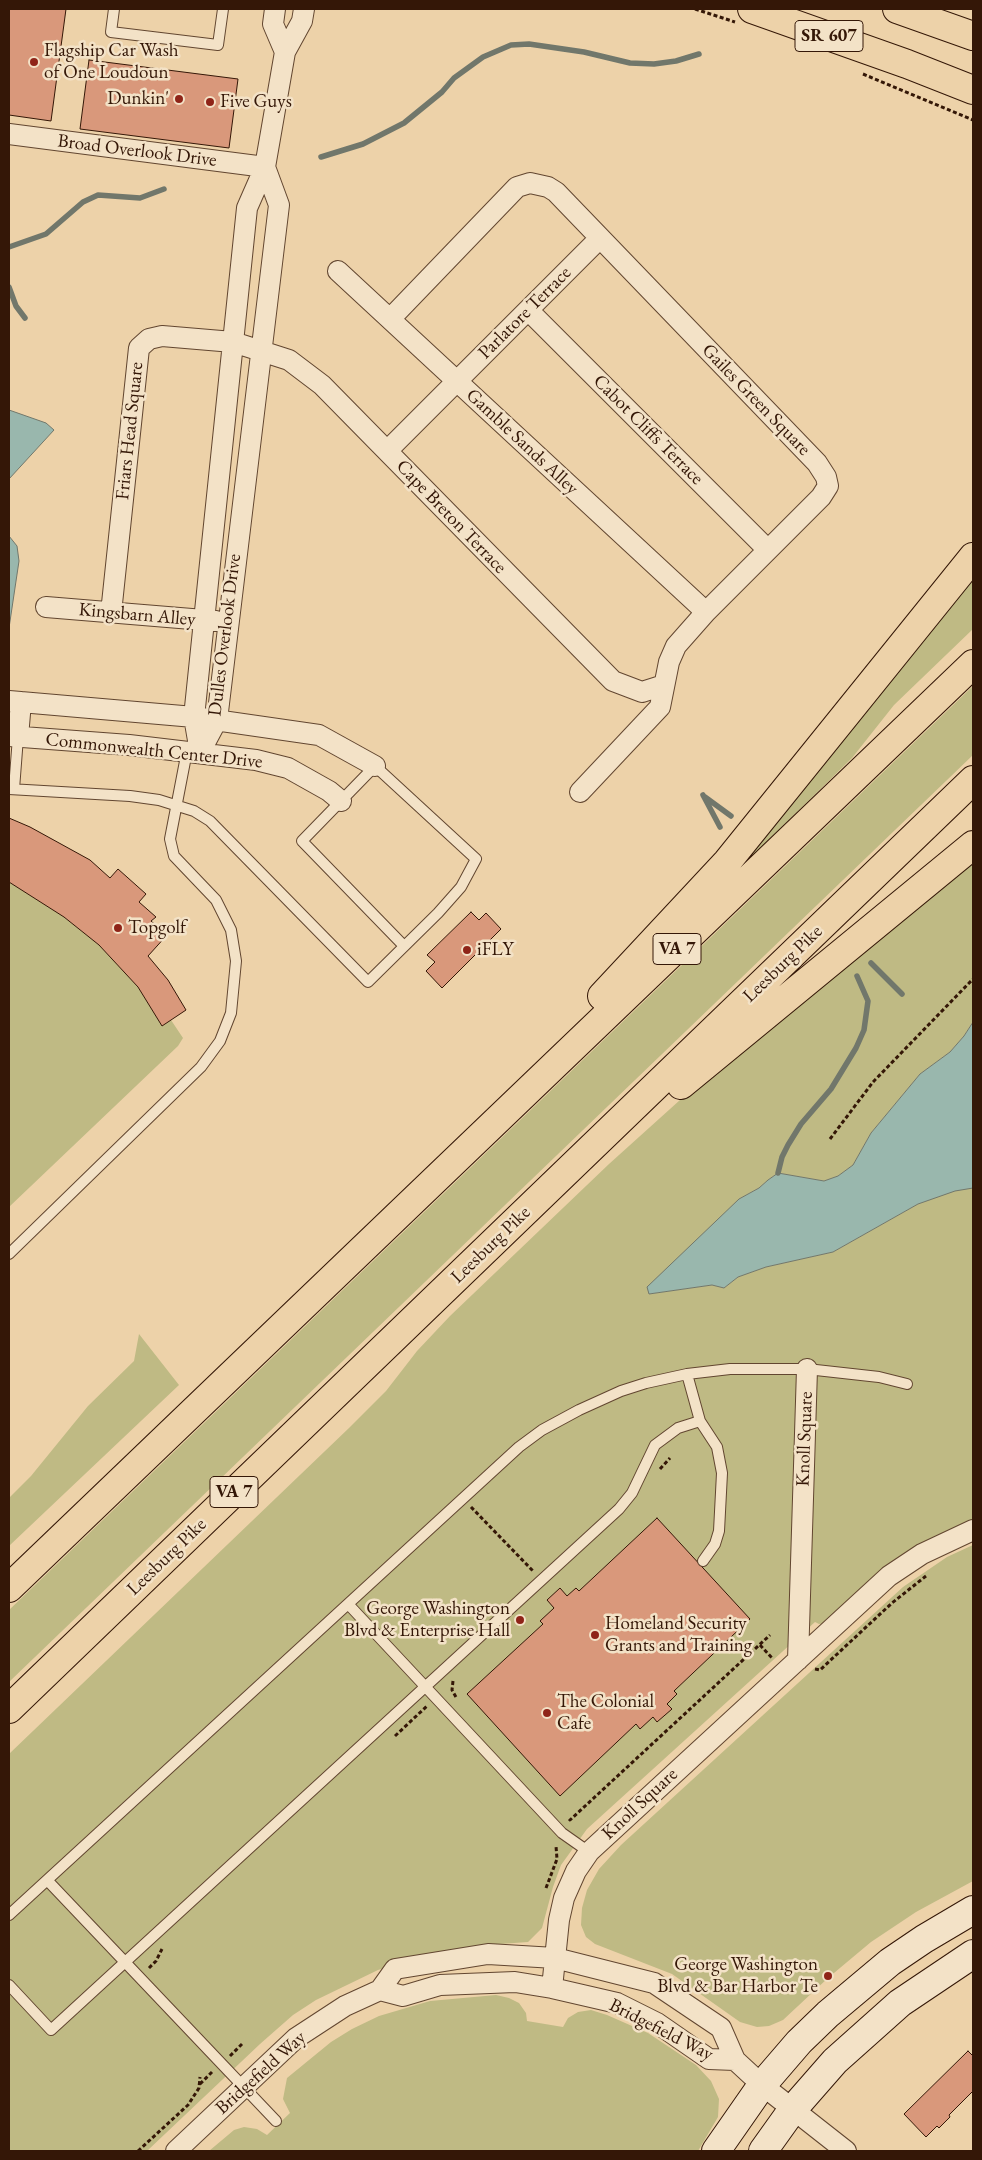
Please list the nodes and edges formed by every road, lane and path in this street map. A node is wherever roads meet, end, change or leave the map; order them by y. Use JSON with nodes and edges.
{"nodes":[{"id":1,"x":114,"y":9,"type":"edge"},
{"id":2,"x":223,"y":9,"type":"edge"},
{"id":3,"x":275,"y":9,"type":"edge"},
{"id":4,"x":304,"y":9,"type":"edge"},
{"id":5,"x":752,"y":9,"type":"edge"},
{"id":6,"x":897,"y":9,"type":"edge"},
{"id":7,"x":973,"y":36,"type":"edge"},
{"id":8,"x":285,"y":52,"type":"junction"},
{"id":9,"x":973,"y":90,"type":"edge"},
{"id":10,"x":9,"y":134,"type":"edge"},
{"id":11,"x":265,"y":167,"type":"junction"},
{"id":12,"x":600,"y":238,"type":"junction"},
{"id":13,"x":338,"y":271,"type":"dead end"},
{"id":14,"x":528,"y":310,"type":"junction"},
{"id":15,"x":390,"y":319,"type":"junction"},
{"id":16,"x":233,"y":342,"type":"junction"},
{"id":17,"x":261,"y":350,"type":"junction"},
{"id":18,"x":457,"y":381,"type":"junction"},
{"id":19,"x":387,"y":451,"type":"junction"},
{"id":20,"x":768,"y":550,"type":"junction"},
{"id":21,"x":973,"y":557,"type":"edge"},
{"id":22,"x":46,"y":607,"type":"dead end"},
{"id":23,"x":706,"y":612,"type":"junction"},
{"id":24,"x":111,"y":613,"type":"junction"},
{"id":25,"x":204,"y":620,"type":"junction"},
{"id":26,"x":228,"y":622,"type":"junction"},
{"id":27,"x":973,"y":664,"type":"edge"},
{"id":28,"x":664,"y":685,"type":"junction"},
{"id":29,"x":15,"y":702,"type":"edge"},
{"id":30,"x":194,"y":717,"type":"junction"},
{"id":31,"x":216,"y":720,"type":"junction"},
{"id":32,"x":13,"y":737,"type":"edge"},
{"id":33,"x":193,"y":752,"type":"junction"},
{"id":34,"x":375,"y":766,"type":"junction"},
{"id":35,"x":973,"y":780,"type":"edge"},
{"id":36,"x":12,"y":789,"type":"edge"},
{"id":37,"x":580,"y":792,"type":"dead end"},
{"id":38,"x":341,"y":801,"type":"junction"},
{"id":39,"x":176,"y":805,"type":"junction"},
{"id":40,"x":973,"y":844,"type":"edge"},
{"id":41,"x":404,"y":946,"type":"junction"},
{"id":42,"x":973,"y":979,"type":"edge"},
{"id":43,"x":830,"y":1139,"type":"dead end"},
{"id":44,"x":380,"y":1232,"type":"junction"},
{"id":45,"x":9,"y":1254,"type":"edge"},
{"id":46,"x":460,"y":1275,"type":"junction"},
{"id":47,"x":807,"y":1369,"type":"junction"},
{"id":48,"x":687,"y":1374,"type":"junction"},
{"id":49,"x":907,"y":1384,"type":"dead end"},
{"id":50,"x":700,"y":1421,"type":"junction"},
{"id":51,"x":670,"y":1458,"type":"dead end"},
{"id":52,"x":657,"y":1472,"type":"dead end"},
{"id":53,"x":463,"y":1499,"type":"junction"},
{"id":54,"x":973,"y":1530,"type":"edge"},
{"id":55,"x":703,"y":1561,"type":"dead end"},
{"id":56,"x":541,"y":1580,"type":"junction"},
{"id":57,"x":9,"y":1588,"type":"edge"},
{"id":58,"x":348,"y":1604,"type":"junction"},
{"id":59,"x":770,"y":1635,"type":"dead end"},
{"id":60,"x":798,"y":1660,"type":"junction"},
{"id":61,"x":453,"y":1679,"type":"dead end"},
{"id":62,"x":452,"y":1684,"type":"junction"},
{"id":63,"x":425,"y":1687,"type":"junction"},
{"id":64,"x":436,"y":1698,"type":"junction"},
{"id":65,"x":461,"y":1702,"type":"dead end"},
{"id":66,"x":9,"y":1709,"type":"edge"},
{"id":67,"x":392,"y":1738,"type":"dead end"},
{"id":68,"x":564,"y":1813,"type":"dead end"},
{"id":69,"x":570,"y":1820,"type":"junction"},
{"id":70,"x":564,"y":1835,"type":"junction"},
{"id":71,"x":589,"y":1852,"type":"junction"},
{"id":72,"x":47,"y":1880,"type":"junction"},
{"id":73,"x":545,"y":1893,"type":"dead end"},
{"id":74,"x":973,"y":1910,"type":"edge"},
{"id":75,"x":9,"y":1916,"type":"edge"},
{"id":76,"x":168,"y":1944,"type":"dead end"},
{"id":77,"x":973,"y":1954,"type":"edge"},
{"id":78,"x":555,"y":1958,"type":"junction"},
{"id":79,"x":125,"y":1962,"type":"junction"},
{"id":80,"x":140,"y":1977,"type":"junction"},
{"id":81,"x":9,"y":1985,"type":"edge"},
{"id":82,"x":552,"y":1988,"type":"junction"},
{"id":83,"x":380,"y":1990,"type":"junction"},
{"id":84,"x":735,"y":2060,"type":"junction"},
{"id":85,"x":200,"y":2077,"type":"dead end"},
{"id":86,"x":762,"y":2085,"type":"junction"},
{"id":87,"x":243,"y":2086,"type":"junction"},
{"id":88,"x":794,"y":2109,"type":"junction"},
{"id":89,"x":276,"y":2122,"type":"dead end"},
{"id":90,"x":138,"y":2151,"type":"edge"},
{"id":91,"x":176,"y":2151,"type":"edge"},
{"id":92,"x":716,"y":2151,"type":"edge"},
{"id":93,"x":763,"y":2151,"type":"edge"},
{"id":94,"x":846,"y":2151,"type":"edge"}],
"edges":[{"from":1,"to":2,"type":"lane"},
{"from":3,"to":8,"type":"street"},
{"from":4,"to":8,"type":"street","name":"Dulles Overlook Drive"},
{"from":5,"to":9,"type":"main road","number":"SR 607"},
{"from":6,"to":7,"type":"main road"},
{"from":8,"to":11,"type":"street","name":"Dulles Overlook Drive"},
{"from":10,"to":11,"type":"street","name":"Broad Overlook Drive"},
{"from":11,"to":16,"type":"street","name":"Dulles Overlook Drive"},
{"from":11,"to":17,"type":"street","name":"Dulles Overlook Drive"},
{"from":12,"to":14,"type":"street","name":"Parlatore Terrace"},
{"from":12,"to":15,"type":"street","name":"Gailes Green Square"},
{"from":12,"to":20,"type":"street","name":"Gailes Green Square"},
{"from":13,"to":15,"type":"street","name":"Gamble Sands Alley"},
{"from":14,"to":18,"type":"street","name":"Parlatore Terrace"},
{"from":14,"to":20,"type":"street","name":"Cabot Cliffs Terrace"},
{"from":15,"to":18,"type":"street","name":"Gamble Sands Alley"},
{"from":16,"to":17,"type":"street","name":"Cape Breton Terrace"},
{"from":16,"to":24,"type":"street","name":"Friars Head Square"},
{"from":16,"to":25,"type":"street","name":"Dulles Overlook Drive"},
{"from":17,"to":19,"type":"street","name":"Cape Breton Terrace"},
{"from":17,"to":26,"type":"street","name":"Dulles Overlook Drive"},
{"from":18,"to":19,"type":"street","name":"Parlatore Terrace"},
{"from":18,"to":23,"type":"street","name":"Gamble Sands Alley"},
{"from":19,"to":28,"type":"street","name":"Cape Breton Terrace"},
{"from":20,"to":23,"type":"street","name":"Gailes Green Square"},
{"from":21,"to":44,"type":"main road"},
{"from":22,"to":24,"type":"street","name":"Kingsbarn Alley"},
{"from":23,"to":28,"type":"street","name":"Gailes Green Square"},
{"from":24,"to":25,"type":"street","name":"Kingsbarn Alley"},
{"from":25,"to":26,"type":"street","name":"Kingsbarn Alley"},
{"from":25,"to":30,"type":"street","name":"Dulles Overlook Drive"},
{"from":26,"to":31,"type":"street","name":"Dulles Overlook Drive"},
{"from":27,"to":44,"type":"main road","number":"VA 7"},
{"from":28,"to":37,"type":"street","name":"Gailes Green Square"},
{"from":29,"to":30,"type":"street","name":"Commonwealth Center Drive"},
{"from":29,"to":32,"type":"street","name":"Commonwealth Center Drive"},
{"from":30,"to":31,"type":"street","name":"Commonwealth Center Drive"},
{"from":30,"to":33,"type":"street","name":"Dulles Overlook Drive"},
{"from":31,"to":33,"type":"street","name":"Dulles Overlook Drive"},
{"from":31,"to":34,"type":"street","name":"Commonwealth Center Drive"},
{"from":32,"to":33,"type":"street","name":"Commonwealth Center Drive"},
{"from":32,"to":36,"type":"lane"},
{"from":33,"to":38,"type":"street","name":"Commonwealth Center Drive"},
{"from":33,"to":39,"type":"lane"},
{"from":34,"to":38,"type":"lane"},
{"from":34,"to":41,"type":"lane"},
{"from":35,"to":46,"type":"main road","name":"Leesburg Pike","number":"VA 7"},
{"from":36,"to":39,"type":"lane"},
{"from":38,"to":41,"type":"lane"},
{"from":39,"to":41,"type":"lane"},
{"from":39,"to":45,"type":"lane"},
{"from":40,"to":46,"type":"main road"},
{"from":42,"to":43,"type":"path"},
{"from":44,"to":57,"type":"main road","number":"VA 7"},
{"from":46,"to":66,"type":"main road","name":"Leesburg Pike","number":"VA 7"},
{"from":47,"to":48,"type":"lane"},
{"from":47,"to":49,"type":"lane"},
{"from":47,"to":60,"type":"street","name":"Knoll Square"},
{"from":48,"to":50,"type":"lane"},
{"from":48,"to":53,"type":"lane"},
{"from":50,"to":55,"type":"lane"},
{"from":50,"to":56,"type":"lane"},
{"from":51,"to":52,"type":"path"},
{"from":53,"to":56,"type":"path"},
{"from":53,"to":58,"type":"lane"},
{"from":54,"to":60,"type":"street","name":"Knoll Square"},
{"from":56,"to":63,"type":"lane"},
{"from":58,"to":63,"type":"lane"},
{"from":58,"to":72,"type":"lane"},
{"from":59,"to":69,"type":"path"},
{"from":60,"to":71,"type":"street","name":"Knoll Square"},
{"from":61,"to":62,"type":"path"},
{"from":62,"to":64,"type":"path"},
{"from":62,"to":65,"type":"path"},
{"from":63,"to":64,"type":"lane"},
{"from":63,"to":79,"type":"lane"},
{"from":64,"to":67,"type":"path"},
{"from":64,"to":70,"type":"lane"},
{"from":68,"to":69,"type":"path"},
{"from":69,"to":70,"type":"path"},
{"from":70,"to":71,"type":"lane"},
{"from":70,"to":73,"type":"path"},
{"from":71,"to":78,"type":"street","name":"Knoll Square"},
{"from":72,"to":75,"type":"lane"},
{"from":72,"to":79,"type":"lane"},
{"from":74,"to":86,"type":"street"},
{"from":76,"to":80,"type":"path"},
{"from":77,"to":88,"type":"street"},
{"from":78,"to":82,"type":"street","name":"Knoll Square"},
{"from":78,"to":83,"type":"street","name":"Bridgefield Way"},
{"from":78,"to":84,"type":"street","name":"Bridgefield Way"},
{"from":79,"to":80,"type":"lane"},
{"from":79,"to":81,"type":"lane"},
{"from":80,"to":87,"type":"lane"},
{"from":82,"to":83,"type":"street","name":"Bridgefield Way"},
{"from":82,"to":84,"type":"street","name":"Bridgefield Way"},
{"from":83,"to":87,"type":"street","name":"Bridgefield Way"},
{"from":84,"to":86,"type":"street","name":"Bridgefield Way"},
{"from":85,"to":90,"type":"path"},
{"from":86,"to":88,"type":"street","name":"Bridgefield Way"},
{"from":86,"to":92,"type":"street"},
{"from":87,"to":89,"type":"lane"},
{"from":87,"to":91,"type":"street","name":"Bridgefield Way"},
{"from":88,"to":93,"type":"street"},
{"from":88,"to":94,"type":"street","name":"Bridgefield Way"}]}
